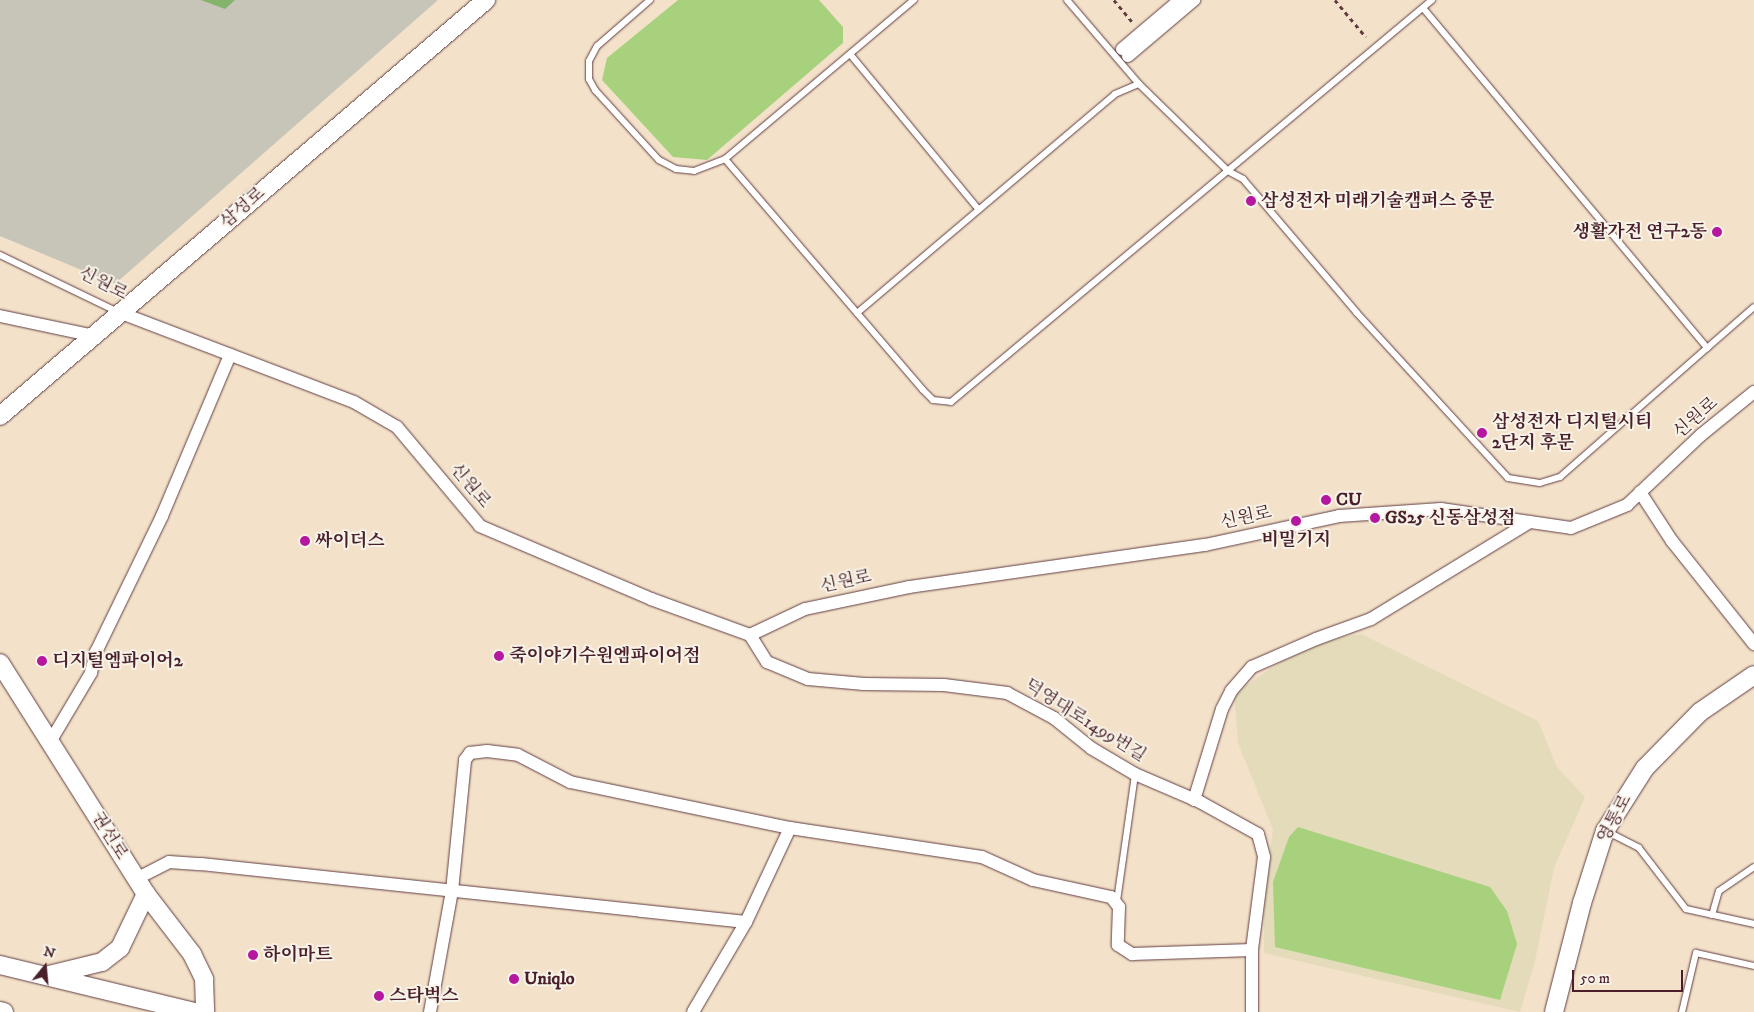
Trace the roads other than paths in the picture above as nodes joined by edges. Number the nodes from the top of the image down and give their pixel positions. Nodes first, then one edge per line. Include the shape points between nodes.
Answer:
1 (486, 0) edge
2 (650, 0) edge
3 (914, 0) edge
4 (1068, 0) edge
5 (1180, 0) edge
6 (1194, 0) edge
7 (1432, 0) edge
8 (1423, 8) junction
9 (850, 54) junction
10 (1139, 84) junction
11 (725, 159) junction
12 (1228, 171) junction
13 (978, 210) junction
14 (0, 255) edge
15 (1754, 307) edge
16 (121, 313) junction
17 (857, 313) junction
18 (0, 316) edge
19 (94, 336) junction
20 (1707, 348) junction
21 (230, 355) junction
22 (1754, 392) edge
23 (0, 416) edge
24 (1640, 492) junction
25 (1530, 522) junction
26 (750, 635) junction
27 (1754, 644) edge
28 (0, 663) edge
29 (1754, 675) edge
30 (50, 742) junction
31 (1135, 774) junction
32 (1194, 800) junction
33 (790, 828) junction
34 (1605, 831) junction
35 (1754, 867) edge
36 (136, 879) junction
37 (452, 891) junction
38 (146, 894) junction
39 (1118, 901) junction
40 (1712, 915) junction
41 (746, 922) junction
42 (1754, 924) edge
43 (1252, 950) junction
44 (0, 965) edge
45 (1754, 966) edge
46 (45, 976) junction
47 (195, 1012) edge
48 (205, 1012) edge
49 (430, 1012) edge
50 (693, 1012) edge
51 (1252, 1012) edge
52 (1554, 1012) edge
53 (1682, 1012) edge

1 - 16 street, 삼성로
2 - 11 lane via 593,51 588,67 592,84 650,152 667,166 694,172
3 - 9 lane
4 - 10 lane
5 - 6 street via 1125,52
7 - 8 lane
8 - 12 lane
8 - 20 lane
9 - 11 lane
9 - 13 lane
10 - 12 lane
10 - 13 lane via 1116,94
11 - 17 lane
12 - 17 lane via 952,402 939,402 928,395
12 - 20 lane via 1243,179 1440,406 1514,481 1548,482 1560,477
13 - 17 lane
14 - 16 lane, 신원로
15 - 20 lane
16 - 19 street, 삼성로
16 - 21 street, 신원로
18 - 19 street
19 - 23 street, 삼성로
21 - 26 street, 신원로 via 354,402 396,427 480,526 650,599
21 - 30 street via 162,516 96,652 91,674
22 - 24 street, 신원로 via 1701,435
24 - 25 street, 신원로 via 1627,505 1571,528
24 - 27 street via 1672,541
25 - 26 street, 신원로 via 1441,510 1339,516 1205,545 900,589 805,608
25 - 32 street via 1370,619 1252,668 1231,691 1222,709
26 - 31 street, 덕영대로1499번길 via 767,662 808,679 864,684 944,685 1007,693 1054,718 1091,748
28 - 30 street, 권선로
29 - 34 street, 영통로 via 1700,712 1645,768
30 - 36 street, 권선로
31 - 32 street, 덕영대로1499번길
31 - 39 lane
32 - 43 street, 덕영대로1499번길 via 1258,834 1264,857
33 - 37 street via 570,782 518,756 470,753 464,760
33 - 39 street via 982,857 1033,880
33 - 41 street
34 - 40 lane via 1639,848 1686,909
34 - 52 street, 영통로 via 1582,903
35 - 40 lane via 1719,891
36 - 37 street via 169,862
36 - 38 street, 권선로
37 - 41 street
37 - 49 street
38 - 46 street via 120,948 102,962
38 - 48 street, 권선로 via 192,954 204,979
39 - 43 street via 1118,945 1132,954
40 - 42 lane
41 - 50 street
43 - 51 street, 덕영대로1499번길
44 - 46 street
45 - 53 lane via 1696,953
46 - 47 street

